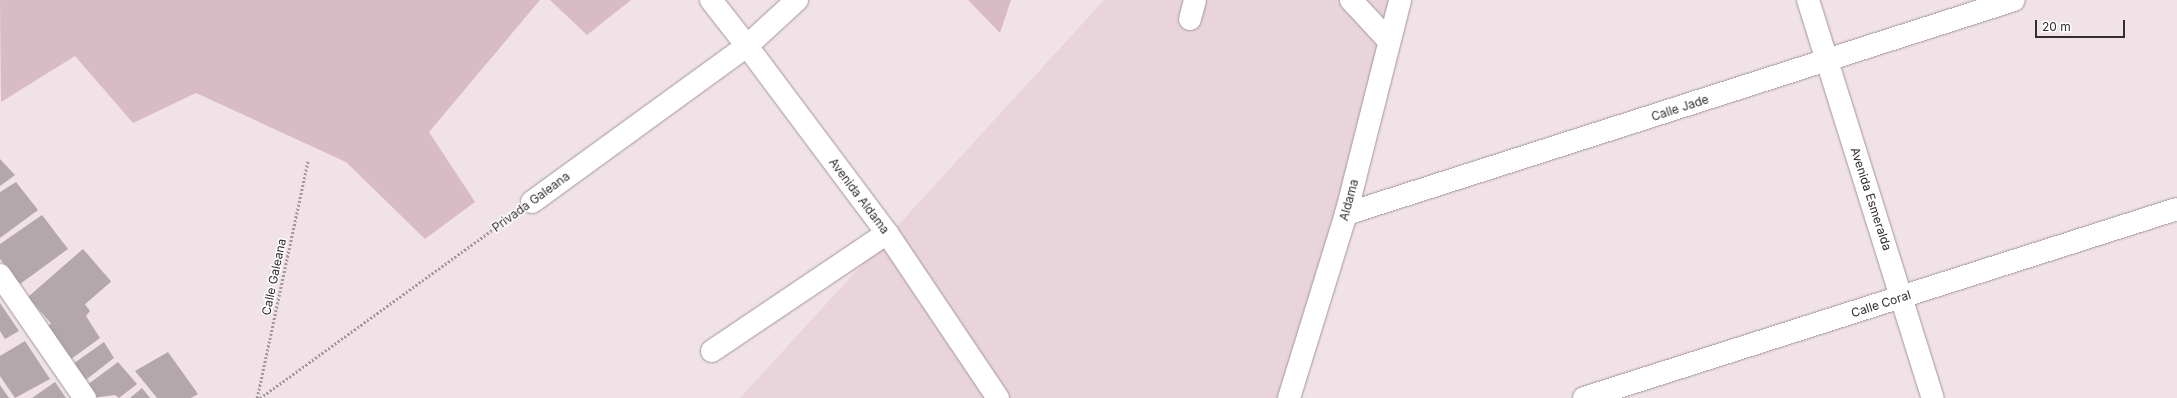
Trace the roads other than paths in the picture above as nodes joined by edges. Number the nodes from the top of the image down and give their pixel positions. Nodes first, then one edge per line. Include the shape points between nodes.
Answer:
1 (711, 0) edge
2 (797, 0) edge
3 (1351, 0) edge
4 (1400, 0) edge
5 (1808, 0) edge
6 (2014, 0) edge
7 (1389, 42) junction
8 (748, 46) junction
9 (1827, 61) junction
10 (532, 202) road end
11 (2177, 209) edge
12 (1346, 214) junction
13 (887, 233) junction
14 (0, 275) edge
15 (1902, 297) junction
16 (712, 352) dead end
17 (85, 398) edge
18 (998, 398) edge
19 (1289, 398) edge
20 (1584, 398) edge
21 (1934, 398) edge

1 - 8 street, Avenida Aldama
2 - 8 street, Privada Galeana
3 - 7 street
4 - 7 street, Aldama
5 - 9 street, Avenida Esmeralda
6 - 9 street, Calle Jade
7 - 12 street, Aldama
8 - 10 street, Privada Galeana
8 - 13 street, Avenida Aldama
9 - 12 street, Calle Jade
9 - 15 street, Avenida Esmeralda
11 - 15 street, Calle Coral
12 - 19 street, Aldama
13 - 16 street
13 - 18 street, Avenida Aldama
14 - 17 street
15 - 20 street, Calle Coral
15 - 21 street, Avenida Esmeralda

